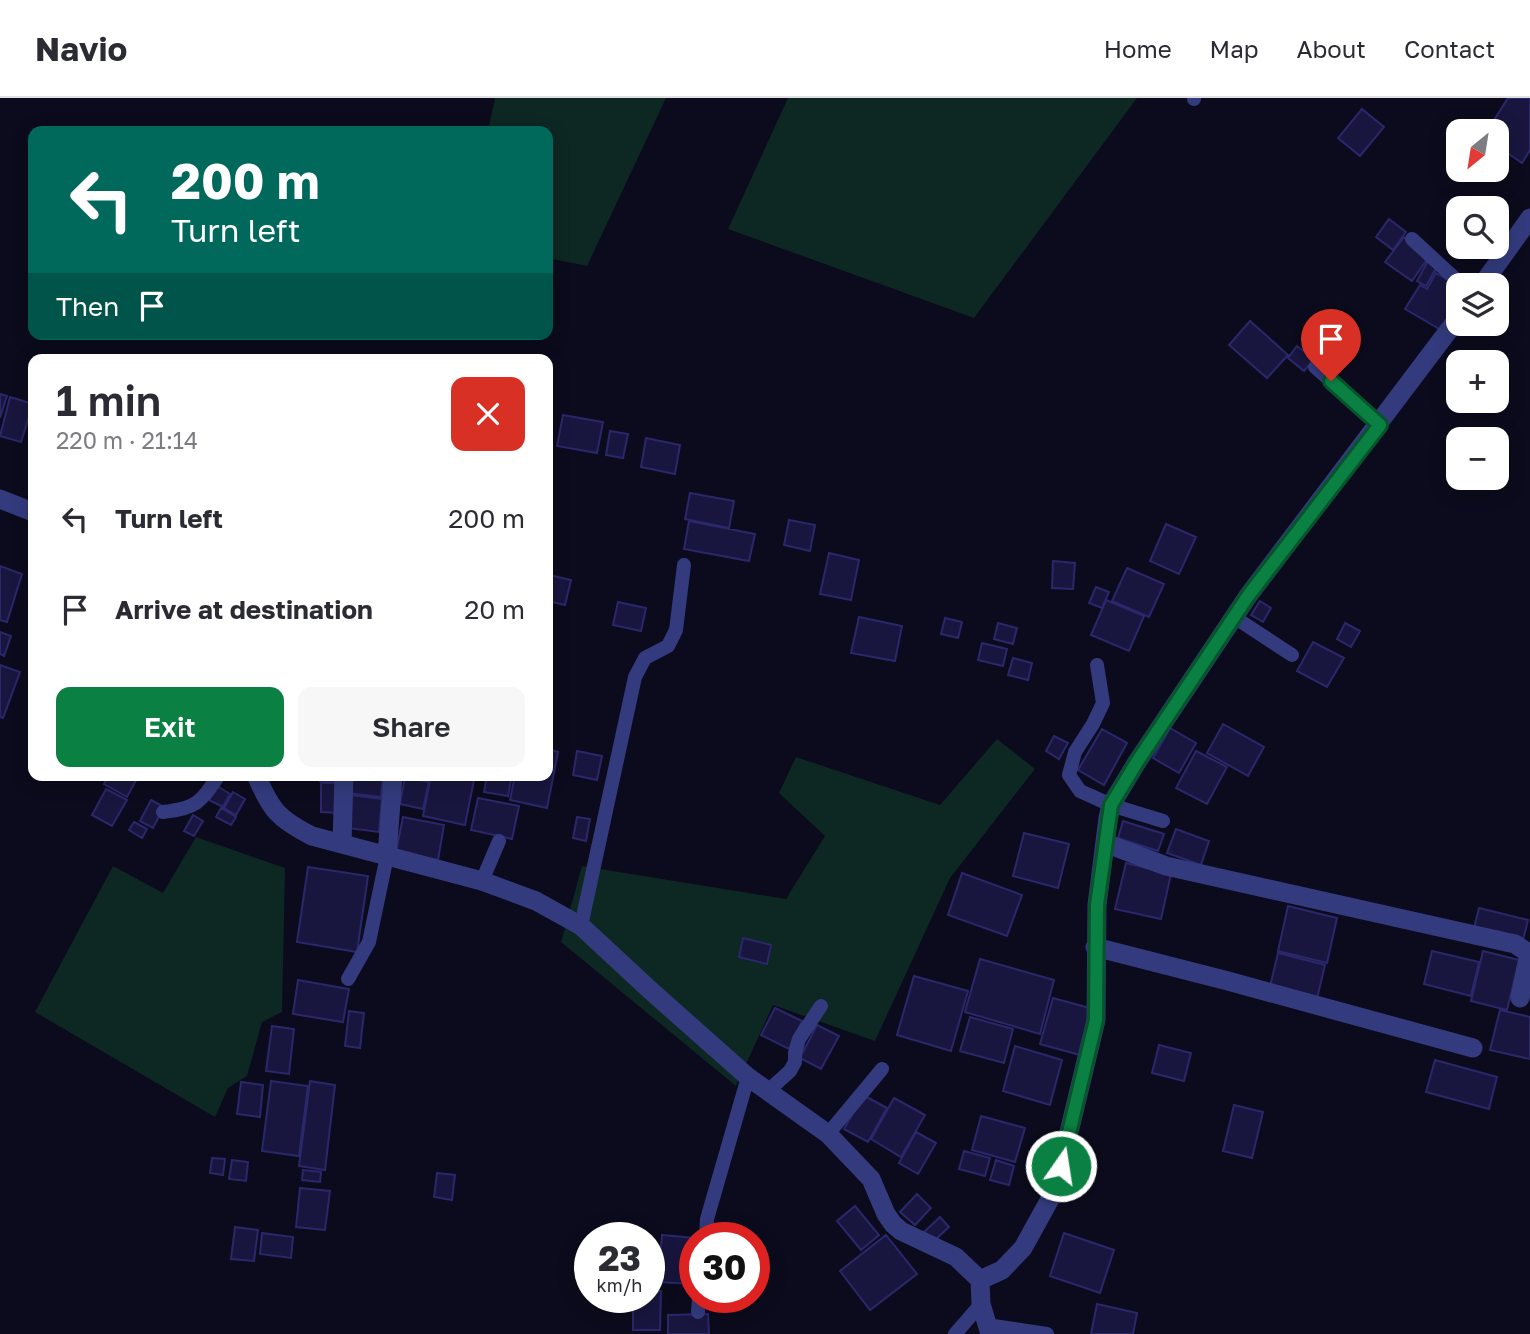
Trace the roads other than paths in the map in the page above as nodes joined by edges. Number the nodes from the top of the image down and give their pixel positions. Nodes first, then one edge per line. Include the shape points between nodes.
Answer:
1 (1530, 219) edge
2 (1412, 239) dead end
3 (1449, 273) edge
4 (1491, 273) edge
5 (1446, 334) edge
6 (1315, 367) dead end
7 (1380, 425) junction
8 (0, 499) edge
9 (28, 510) edge
10 (684, 565) dead end
11 (1234, 617) junction
12 (1292, 655) dead end
13 (1097, 665) dead end
14 (215, 781) edge
15 (259, 781) edge
16 (344, 781) edge
17 (393, 781) edge
18 (1111, 805) junction
19 (163, 812) dead end
20 (1163, 821) dead end
21 (499, 841) dead end
22 (1105, 843) junction
23 (342, 844) junction
24 (387, 856) junction
25 (482, 881) junction
26 (581, 926) junction
27 (1095, 947) junction
28 (348, 979) dead end
29 (1520, 998) dead end
30 (821, 1006) dead end
31 (1473, 1048) dead end
32 (882, 1069) dead end
33 (748, 1077) junction
34 (768, 1091) junction
35 (828, 1134) junction
36 (707, 1222) edge
37 (980, 1280) junction
38 (981, 1304) junction
39 (988, 1329) edge
40 (955, 1334) edge
41 (1047, 1334) edge

1 - 4 street
2 - 3 lane
5 - 7 street
6 - 7 lane
7 - 11 street
8 - 9 street
10 - 26 lane via 676,629 668,646 645,658 635,677
11 - 12 lane
11 - 18 street
13 - 18 lane via 1103,703 1075,752 1069,775 1080,791
14 - 19 lane via 190,809
15 - 23 street via 269,804 288,824
16 - 23 street
17 - 24 street
18 - 20 lane
18 - 22 street
21 - 25 lane
22 - 27 street
22 - 29 street via 1166,866 1515,944 1527,952 1528,959
23 - 24 street
24 - 25 street
24 - 28 lane via 369,942
25 - 26 street via 536,901
26 - 33 street
27 - 31 street
27 - 37 street via 1096,1020 1055,1190 1023,1248 1002,1270
30 - 34 lane via 799,1039 790,1071
32 - 35 lane
33 - 34 street
33 - 36 lane
34 - 35 street
35 - 37 street via 871,1179 892,1224 956,1257
37 - 38 street
38 - 39 street
38 - 40 lane
39 - 41 lane

